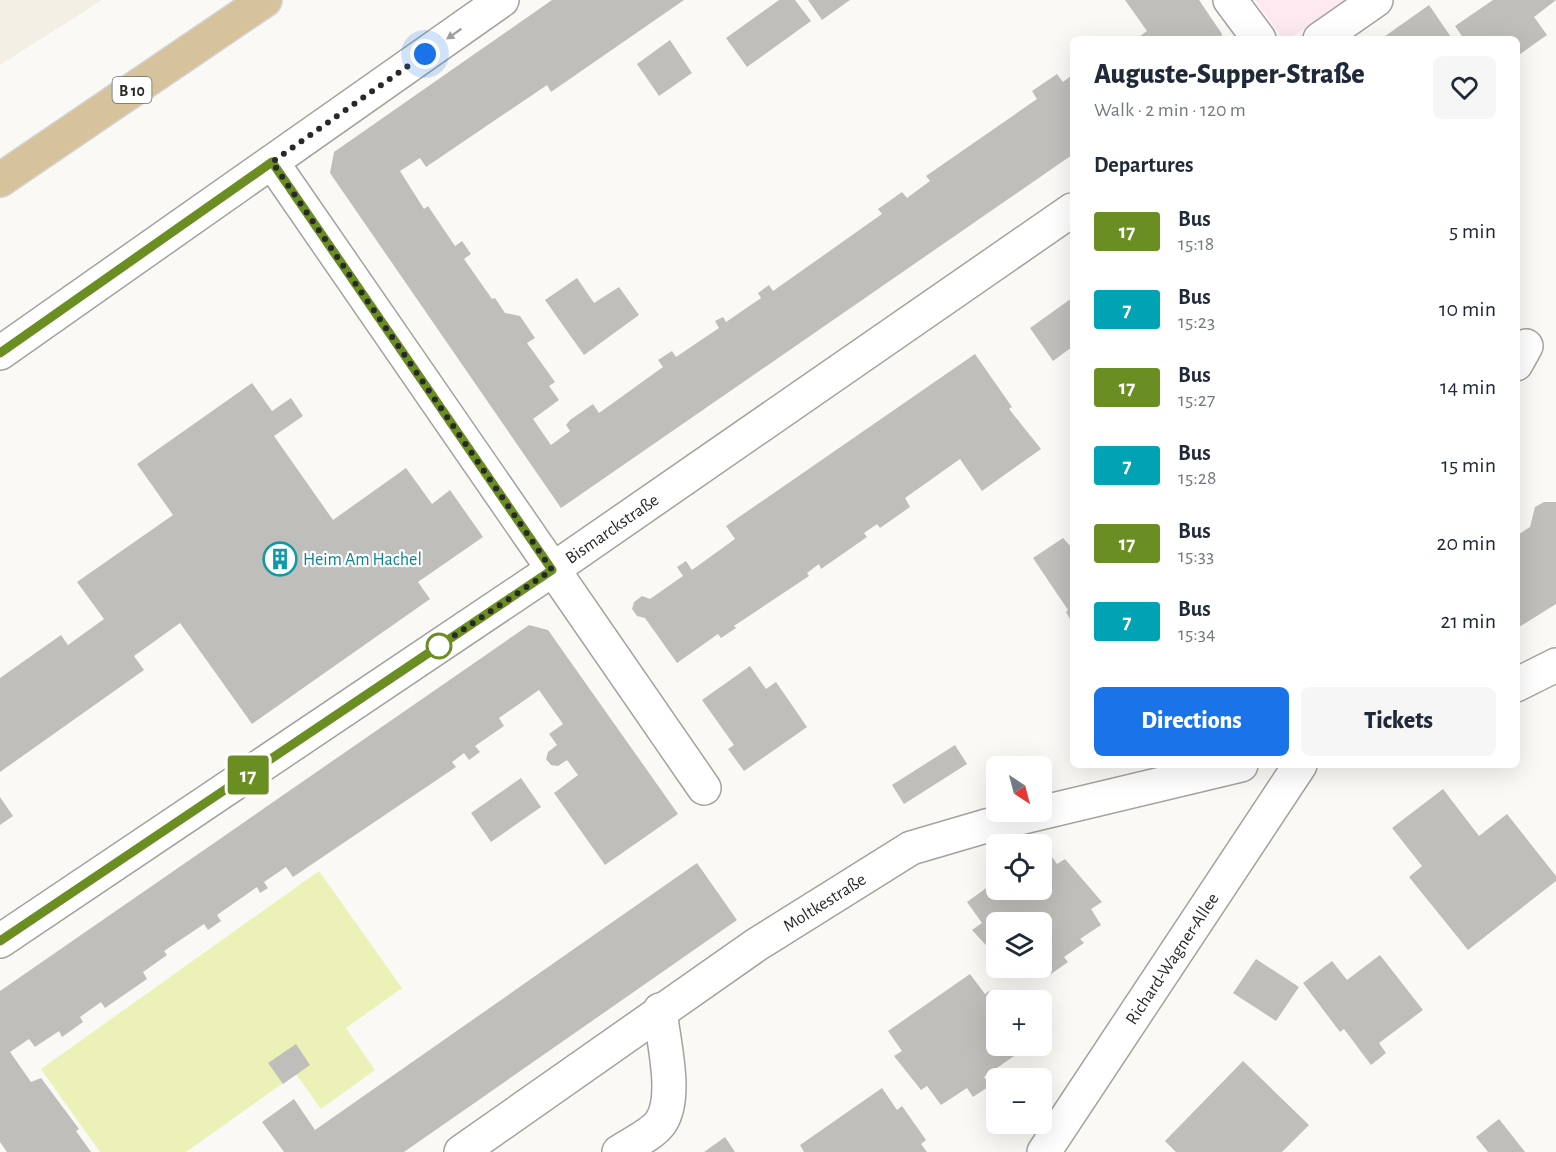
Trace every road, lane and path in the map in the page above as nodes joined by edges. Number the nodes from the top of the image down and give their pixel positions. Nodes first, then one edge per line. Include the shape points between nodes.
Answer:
1 (265, 0) edge
2 (502, 0) edge
3 (1230, 0) edge
4 (1376, 0) edge
5 (1256, 36) edge
6 (1324, 36) edge
7 (272, 162) junction
8 (0, 180) edge
9 (1070, 211) edge
10 (0, 353) edge
11 (552, 570) junction
12 (1556, 666) edge
13 (1520, 683) edge
14 (1228, 768) edge
15 (1298, 768) edge
16 (704, 788) dead end
17 (0, 941) edge
18 (660, 1010) junction
19 (461, 1152) edge
20 (619, 1152) edge
21 (1044, 1152) edge

1 - 8 main road, B 10
2 -> 7 street
3 - 5 street
4 - 6 street
7 - 10 street
7 - 11 street
9 - 11 street, Bismarckstraße
11 - 16 street
11 - 17 street, Bismarckstraße
12 - 13 street
14 - 18 street, Moltkestraße via 986,826 911,848
15 - 21 street, Richard-Wagner-Allee
18 - 19 street, Moltkestraße via 509,1131
18 - 20 street via 670,1082 669,1103 660,1124

